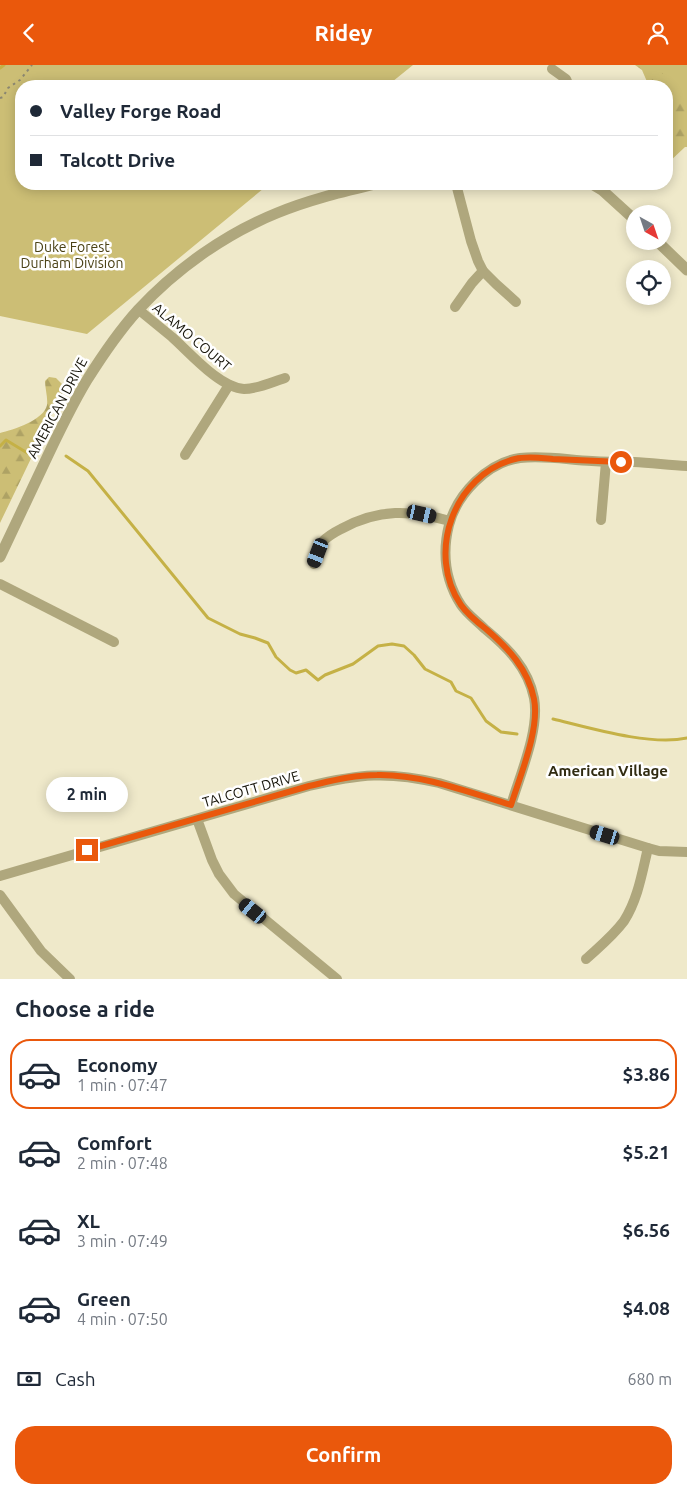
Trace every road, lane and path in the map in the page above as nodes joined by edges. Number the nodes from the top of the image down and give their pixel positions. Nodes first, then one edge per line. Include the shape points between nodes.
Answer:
1 (32, 65) edge
2 (552, 69) dead end
3 (20, 80) edge
4 (566, 80) edge
5 (15, 84) edge
6 (2, 98) edge
7 (351, 190) edge
8 (458, 190) edge
9 (602, 190) edge
10 (626, 212) edge
11 (666, 250) edge
12 (687, 270) edge
13 (483, 271) junction
14 (516, 302) dead end
15 (454, 307) dead end
16 (139, 310) junction
17 (285, 378) dead end
18 (229, 385) junction
19 (185, 455) dead end
20 (606, 462) junction
21 (687, 467) edge
22 (601, 520) dead end
23 (450, 521) junction
24 (0, 557) edge
25 (314, 564) dead end
26 (0, 584) edge
27 (114, 642) dead end
28 (511, 805) junction
29 (197, 819) junction
30 (648, 848) junction
31 (687, 851) edge
32 (0, 877) edge
33 (0, 895) edge
34 (586, 959) dead end
35 (70, 979) edge
36 (337, 979) edge

1 - 3 path
2 - 4 street
5 - 6 path
7 - 16 street, AMERICAN DRIVE via 288,209 238,232 186,267
8 - 13 street
9 - 10 street
11 - 12 street
13 - 14 street
13 - 15 street
16 - 18 street, ALAMO COURT
16 - 24 street, AMERICAN DRIVE via 98,363 77,398
17 - 18 street, ALAMO COURT via 243,389
18 - 19 street
20 - 21 street
20 - 22 street
20 - 23 street via 532,457 499,465 474,482
23 - 25 street via 410,512 364,519 346,526 322,543
23 - 28 street via 445,557 449,580 457,598 522,666 534,698 534,729
26 - 27 street
28 - 29 street, TALCOTT DRIVE via 424,780 378,775 336,779
28 - 30 street, TALCOTT DRIVE
29 - 32 street, TALCOTT DRIVE
29 - 36 street via 219,875 234,894
30 - 31 street, TALCOTT DRIVE
30 - 34 street via 639,888 627,914 615,932
33 - 35 street via 41,951

